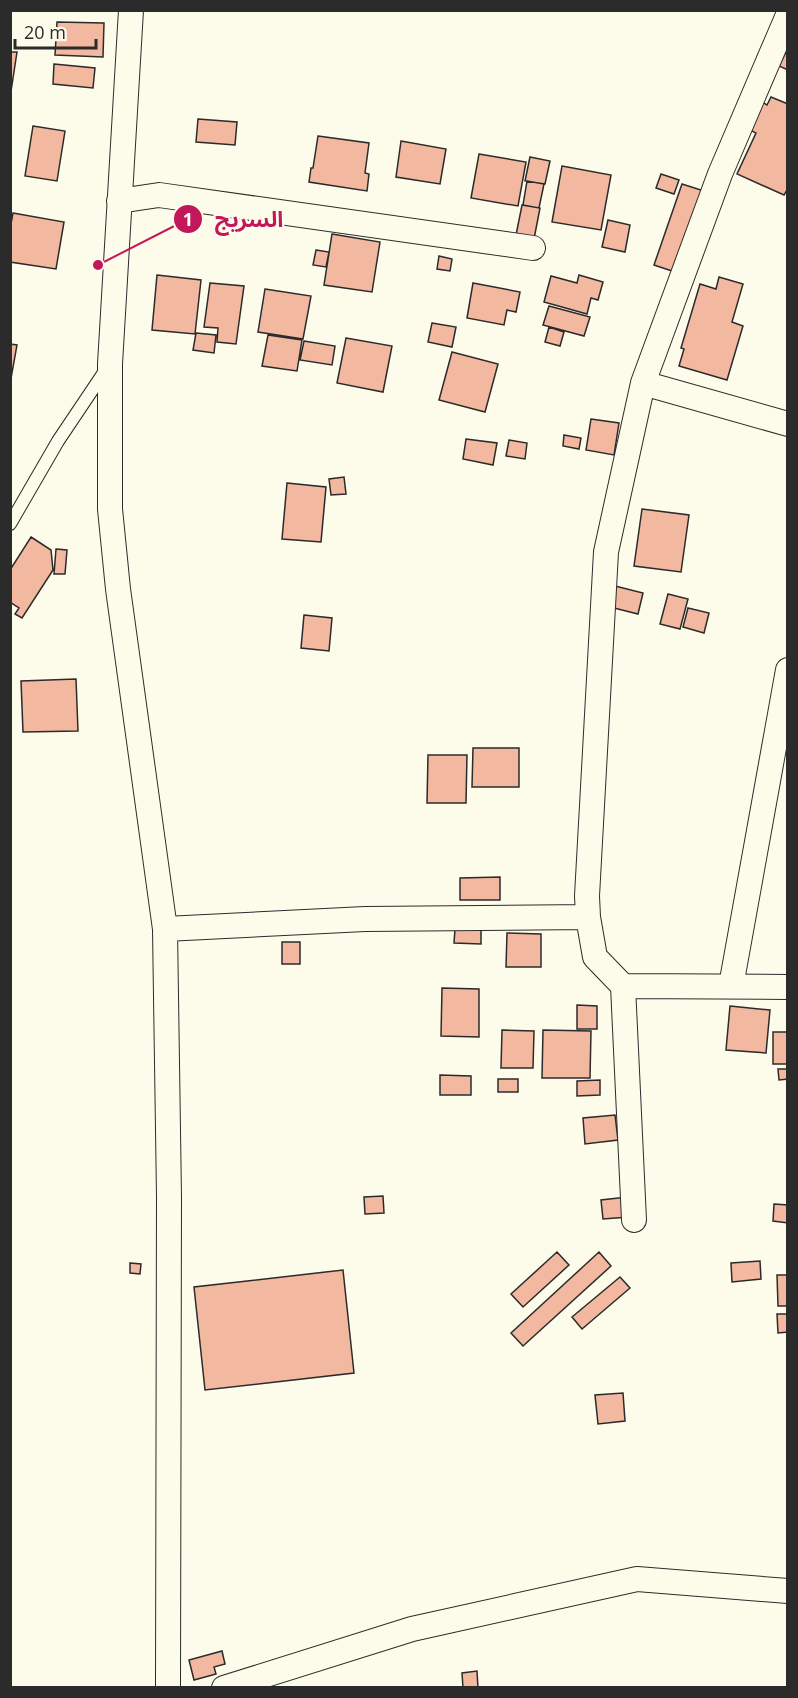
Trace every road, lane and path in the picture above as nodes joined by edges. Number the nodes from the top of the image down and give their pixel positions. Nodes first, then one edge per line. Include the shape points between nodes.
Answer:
1 (131, 10) edge
2 (788, 15) edge
3 (119, 201) junction
4 (533, 249) dead end
5 (110, 364) junction
6 (643, 383) junction
7 (788, 424) edge
8 (10, 524) edge
9 (788, 670) edge
10 (588, 917) junction
11 (165, 928) junction
12 (624, 986) junction
13 (731, 986) junction
14 (788, 987) edge
15 (634, 1220) dead end
16 (788, 1591) edge
17 (168, 1688) edge
18 (225, 1688) edge

1 - 3 street
2 - 6 street via 720,174
3 - 4 street via 159,195
3 - 5 street
5 - 8 lane via 58,441
5 - 11 street via 110,509
6 - 7 street
6 - 10 street via 606,552
9 - 13 street
10 - 11 street via 365,919
10 - 12 street via 596,957
11 - 17 street
12 - 13 street
12 - 15 street
13 - 14 street
16 - 18 street via 637,1579 412,1629

